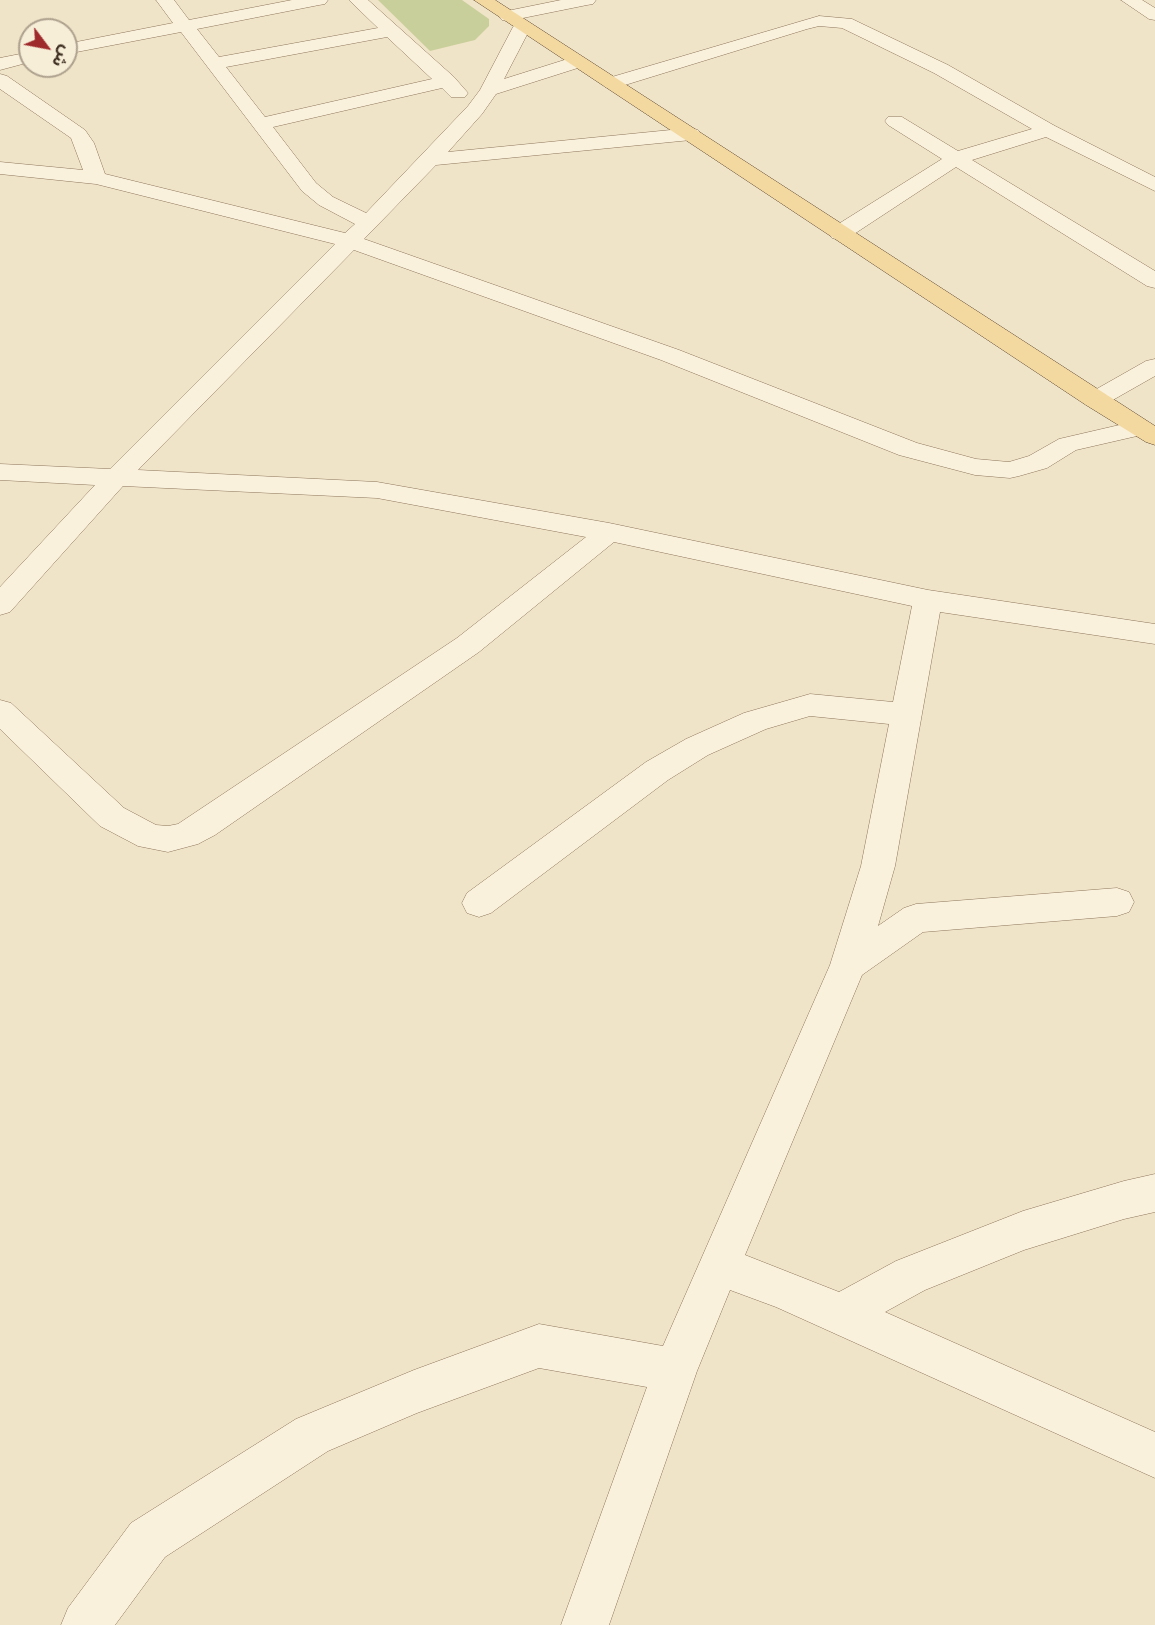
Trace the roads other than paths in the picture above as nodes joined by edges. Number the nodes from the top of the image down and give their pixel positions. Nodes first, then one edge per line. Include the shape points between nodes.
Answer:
1 (165, 0) edge
2 (319, 0) edge
3 (358, 0) edge
4 (483, 0) edge
5 (587, 0) edge
6 (1130, 0) edge
7 (1155, 15) edge
8 (515, 22) junction
9 (185, 27) junction
10 (391, 31) junction
11 (78, 48) edge
12 (18, 59) edge
13 (577, 62) junction
14 (0, 63) edge
15 (213, 63) junction
16 (0, 80) edge
17 (447, 81) junction
18 (612, 83) junction
19 (489, 90) junction
20 (475, 110) junction
21 (895, 121) dead end
22 (261, 124) junction
23 (1048, 130) junction
24 (691, 134) junction
25 (957, 158) junction
26 (430, 160) junction
27 (0, 168) edge
28 (96, 178) junction
29 (1155, 185) edge
30 (368, 222) junction
31 (840, 233) junction
32 (349, 241) junction
33 (1155, 281) edge
34 (1155, 366) edge
35 (1095, 400) junction
36 (1148, 432) edge
37 (0, 472) edge
38 (118, 476) junction
39 (609, 531) junction
40 (928, 600) junction
41 (0, 605) edge
42 (1155, 634) edge
43 (0, 711) edge
44 (907, 714) junction
45 (1117, 902) dead end
46 (479, 903) dead end
47 (848, 965) junction
48 (1155, 1193) edge
49 (720, 1266) junction
50 (841, 1314) junction
51 (675, 1370) junction
52 (1155, 1455) edge
53 (85, 1625) edge
54 (585, 1625) edge

1 - 9 street
2 - 9 street
3 - 10 street
4 - 8 main road
5 - 8 street
6 - 7 street
8 - 13 main road
8 - 19 street
9 - 11 street
9 - 15 street
10 - 15 street
10 - 17 street
12 - 14 street
13 - 18 main road
13 - 19 street
15 - 22 street
16 - 28 street via 78,134
17 - 20 street
17 - 22 street
18 - 23 street via 802,25 833,21 859,28 941,69
18 - 24 main road
19 - 20 street
20 - 26 street
21 - 25 street
22 - 30 street via 309,187 326,201
23 - 25 street
23 - 29 street
24 - 26 street
24 - 31 main road
25 - 31 street
25 - 33 street
26 - 30 street
27 - 28 street
28 - 32 street
30 - 32 street
31 - 35 main road
32 - 36 street via 670,355 908,449 975,467 1010,470 1038,462 1068,444
32 - 38 street
34 - 35 street
35 - 36 main road
37 - 38 street
38 - 39 street via 377,490
38 - 41 street
39 - 40 street
39 - 43 street via 468,645 186,835 150,837 112,817
40 - 42 street
40 - 44 street
44 - 46 street via 810,705 755,722 697,747 657,771
44 - 47 street via 878,866
45 - 47 street via 916,918
47 - 49 street
48 - 50 street via 992,1243 911,1275
49 - 50 street
49 - 51 street
50 - 52 street
51 - 53 street via 539,1346 312,1435 148,1540
51 - 54 street

